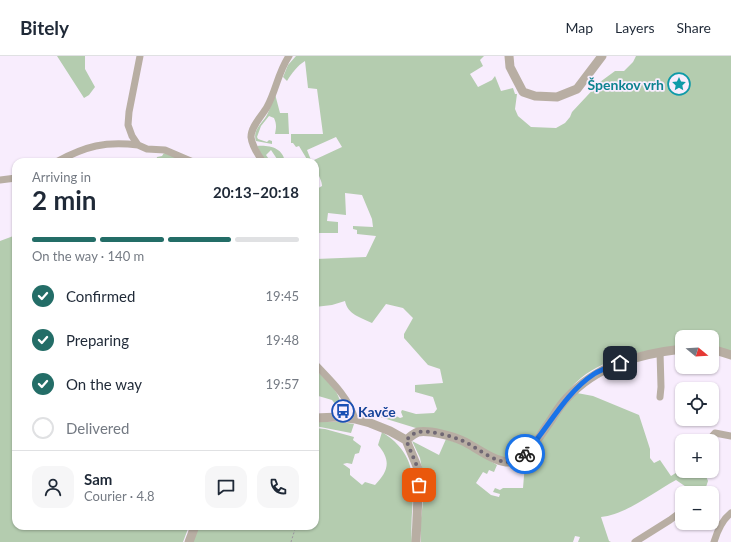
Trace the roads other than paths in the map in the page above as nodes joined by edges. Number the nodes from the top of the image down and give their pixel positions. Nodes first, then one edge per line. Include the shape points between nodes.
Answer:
1 (140, 56) edge
2 (289, 56) edge
3 (509, 56) edge
4 (602, 56) edge
5 (138, 145) junction
6 (65, 158) edge
7 (184, 158) edge
8 (261, 158) edge
9 (12, 178) edge
10 (0, 180) edge
11 (675, 350) edge
12 (719, 351) edge
13 (660, 352) junction
14 (731, 355) edge
15 (319, 368) edge
16 (660, 397) dead end
17 (319, 418) edge
18 (354, 419) junction
19 (714, 434) edge
20 (731, 436) edge
21 (406, 440) junction
22 (731, 513) edge
23 (675, 516) edge
24 (194, 530) edge
25 (189, 542) edge
26 (416, 542) edge
27 (635, 542) edge
28 (714, 542) edge

1 - 5 street via 128,125
2 - 8 street via 280,71 267,106 253,129 251,138
3 - 4 street via 510,67 523,92 535,96 557,97 576,89
5 - 6 street via 99,144
5 - 7 street via 147,149 165,150
9 - 10 street
11 - 13 street
12 - 14 street
13 - 16 street
13 - 21 street via 647,354 596,373 566,398 526,454 514,462 488,456 462,440 438,433 420,432
15 - 18 street via 347,400
17 - 18 street
18 - 21 street via 370,422
19 - 20 street
21 - 26 street via 419,471
22 - 28 street via 720,526
23 - 27 street
24 - 25 street

